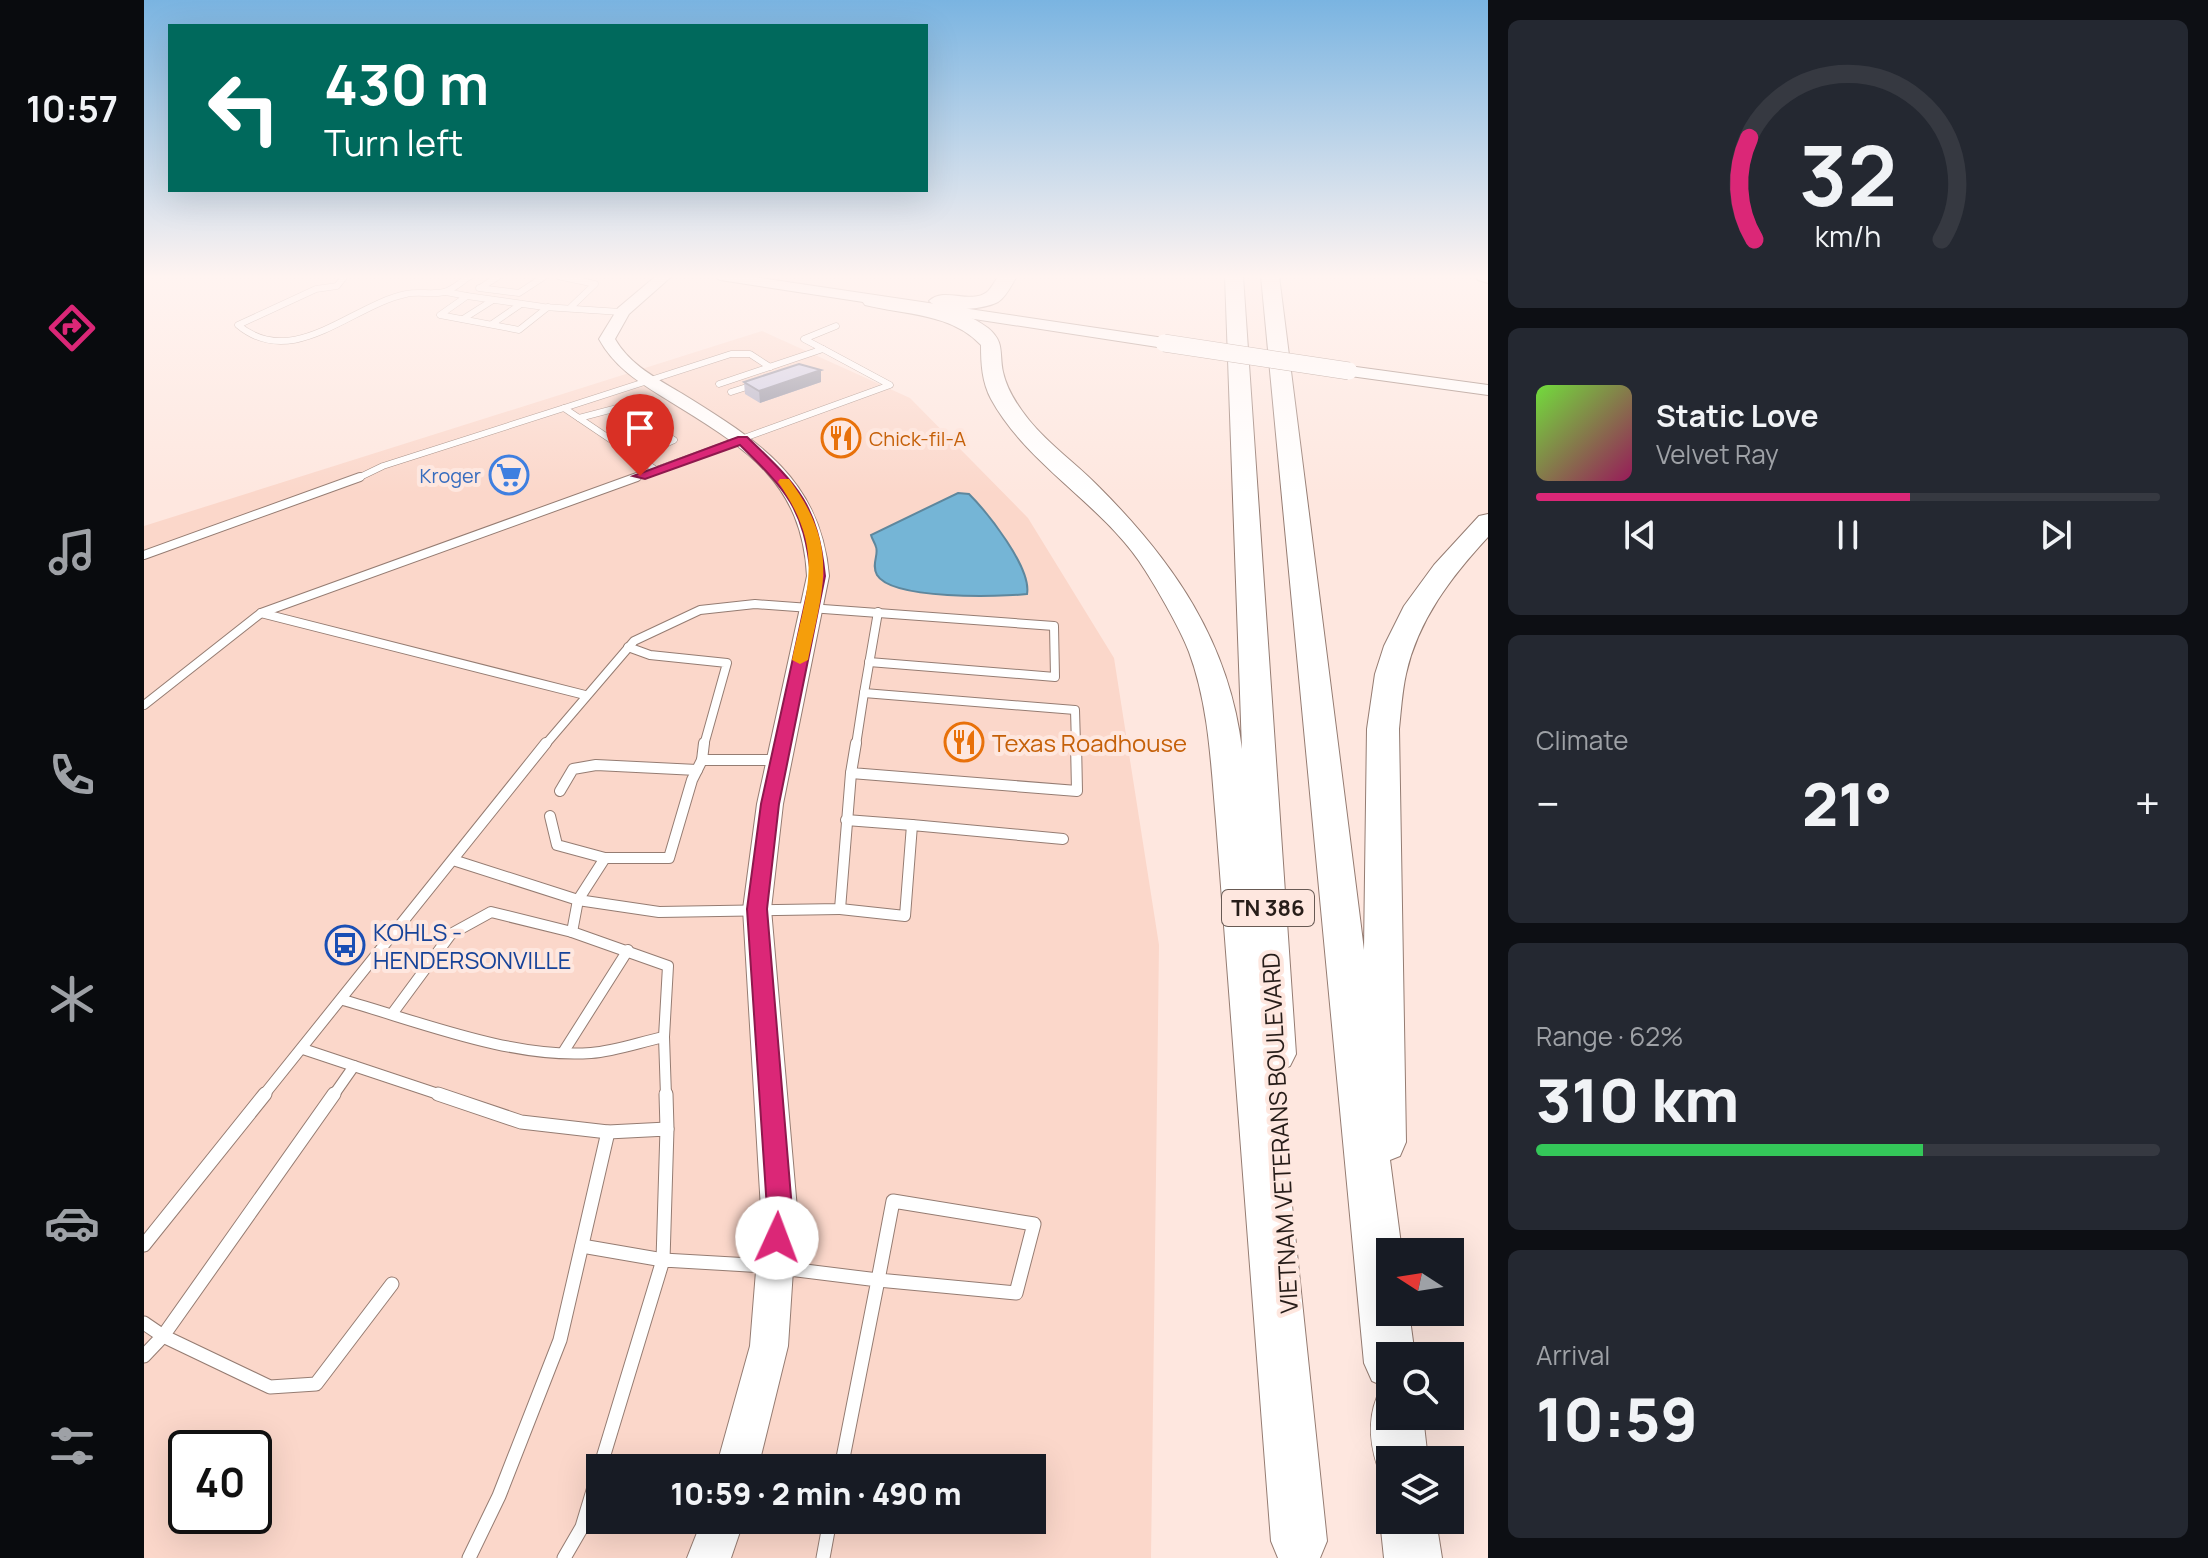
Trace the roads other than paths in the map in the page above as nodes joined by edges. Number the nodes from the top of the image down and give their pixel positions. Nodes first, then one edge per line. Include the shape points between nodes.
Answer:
1 (613, 349) edge
2 (823, 349) joint
3 (996, 349) edge
4 (1234, 349) edge
5 (1238, 349) edge
6 (1278, 349) edge
7 (1352, 366) junction
8 (770, 367) junction
9 (1488, 380) edge
10 (650, 382) junction
11 (758, 383) edge
12 (719, 384) dead end
13 (1488, 390) edge
14 (731, 392) dead end
15 (564, 408) junction
16 (579, 418) junction
17 (742, 440) junction
18 (637, 457) junction
19 (656, 470) junction
20 (1488, 522) edge
21 (144, 555) edge
22 (811, 607) junction
23 (878, 612) junction
24 (261, 613) junction
25 (628, 647) junction
26 (869, 662) junction
27 (864, 693) junction
28 (585, 695) junction
29 (144, 705) edge
30 (779, 760) junction
31 (699, 765) junction
32 (851, 773) junction
33 (560, 791) dead end
34 (550, 816) dead end
35 (846, 820) junction
36 (912, 825) junction
37 (1063, 839) dead end
38 (605, 858) junction
39 (453, 860) junction
40 (578, 900) junction
41 (757, 909) junction
42 (840, 909) junction
43 (572, 932) junction
44 (628, 950) junction
45 (343, 1000) junction
46 (392, 1014) junction
47 (664, 1037) junction
48 (303, 1049) junction
49 (564, 1051) junction
50 (354, 1066) junction
51 (667, 1129) junction
52 (608, 1132) junction
53 (1384, 1238) edge
54 (1376, 1241) edge
55 (144, 1245) edge
56 (582, 1246) junction
57 (663, 1260) junction
58 (775, 1267) junction
59 (878, 1280) junction
60 (392, 1284) dead end
61 (144, 1323) edge
62 (163, 1336) junction
63 (144, 1356) edge
64 (741, 1454) edge
65 (844, 1454) edge
66 (718, 1534) edge
67 (827, 1534) edge
68 (1410, 1534) edge
69 (1300, 1549) edge
70 (469, 1558) edge
71 (564, 1558) edge
72 (709, 1558) edge
73 (823, 1558) edge
74 (1413, 1558) edge

1 - 10 street
2 - 8 lane
2 - 17 lane via 890,385
3 - 69 highway via 992,370 1001,397 1022,427 1150,557 1204,651 1223,724
4 - 7 street, bridge
5 - 69 highway, VIETNAM VETERANS BOULEVARD / TN 386
6 - 54 highway, TN 386
7 - 9 street
7 - 13 street
8 - 10 lane via 738,353
8 - 12 lane
10 - 15 lane
10 - 17 street
11 - 14 lane
15 - 16 lane
15 - 21 lane via 383,466
16 - 18 lane
16 - 18 lane via 621,407 674,440
17 - 19 lane
17 - 22 street via 801,505 814,538 818,576
18 - 19 lane
19 - 24 lane
20 - 53 highway via 1447,565 1411,616 1392,667 1383,729
22 - 23 lane
22 - 25 lane via 755,604 700,610
22 - 30 street
23 - 26 lane
23 - 26 lane via 1054,626 1055,677
24 - 28 lane
24 - 29 lane
25 - 28 lane
25 - 31 lane via 650,655 727,663
26 - 27 lane
27 - 32 lane
27 - 32 lane via 1075,710 1077,791
28 - 39 lane
30 - 31 lane
30 - 41 street
31 - 33 lane via 573,769
31 - 38 lane via 669,858
32 - 35 lane
34 - 38 lane via 557,845
35 - 36 lane
35 - 42 lane
36 - 37 lane
36 - 42 lane via 905,916
38 - 40 lane
39 - 40 lane
39 - 45 lane
40 - 41 lane via 659,912
40 - 43 lane
41 - 42 lane
41 - 58 street via 779,1209
43 - 44 lane
43 - 46 lane via 491,912 451,934
44 - 47 lane via 668,966
44 - 49 lane
45 - 46 lane
45 - 48 lane
46 - 49 lane via 505,1044
47 - 49 lane via 582,1053
47 - 51 lane
48 - 50 lane
48 - 55 lane
50 - 52 lane via 521,1122
50 - 62 lane
51 - 52 lane
51 - 57 lane
52 - 56 lane
56 - 57 lane
56 - 70 lane via 560,1340
57 - 58 lane
57 - 71 lane via 582,1527
58 - 59 lane
58 - 64 street via 769,1346
59 - 59 lane via 893,1201 1034,1224 1016,1293
59 - 65 lane
60 - 62 lane via 316,1384 270,1387
61 - 62 lane
62 - 63 lane
66 - 72 street
67 - 73 lane
68 - 74 highway

